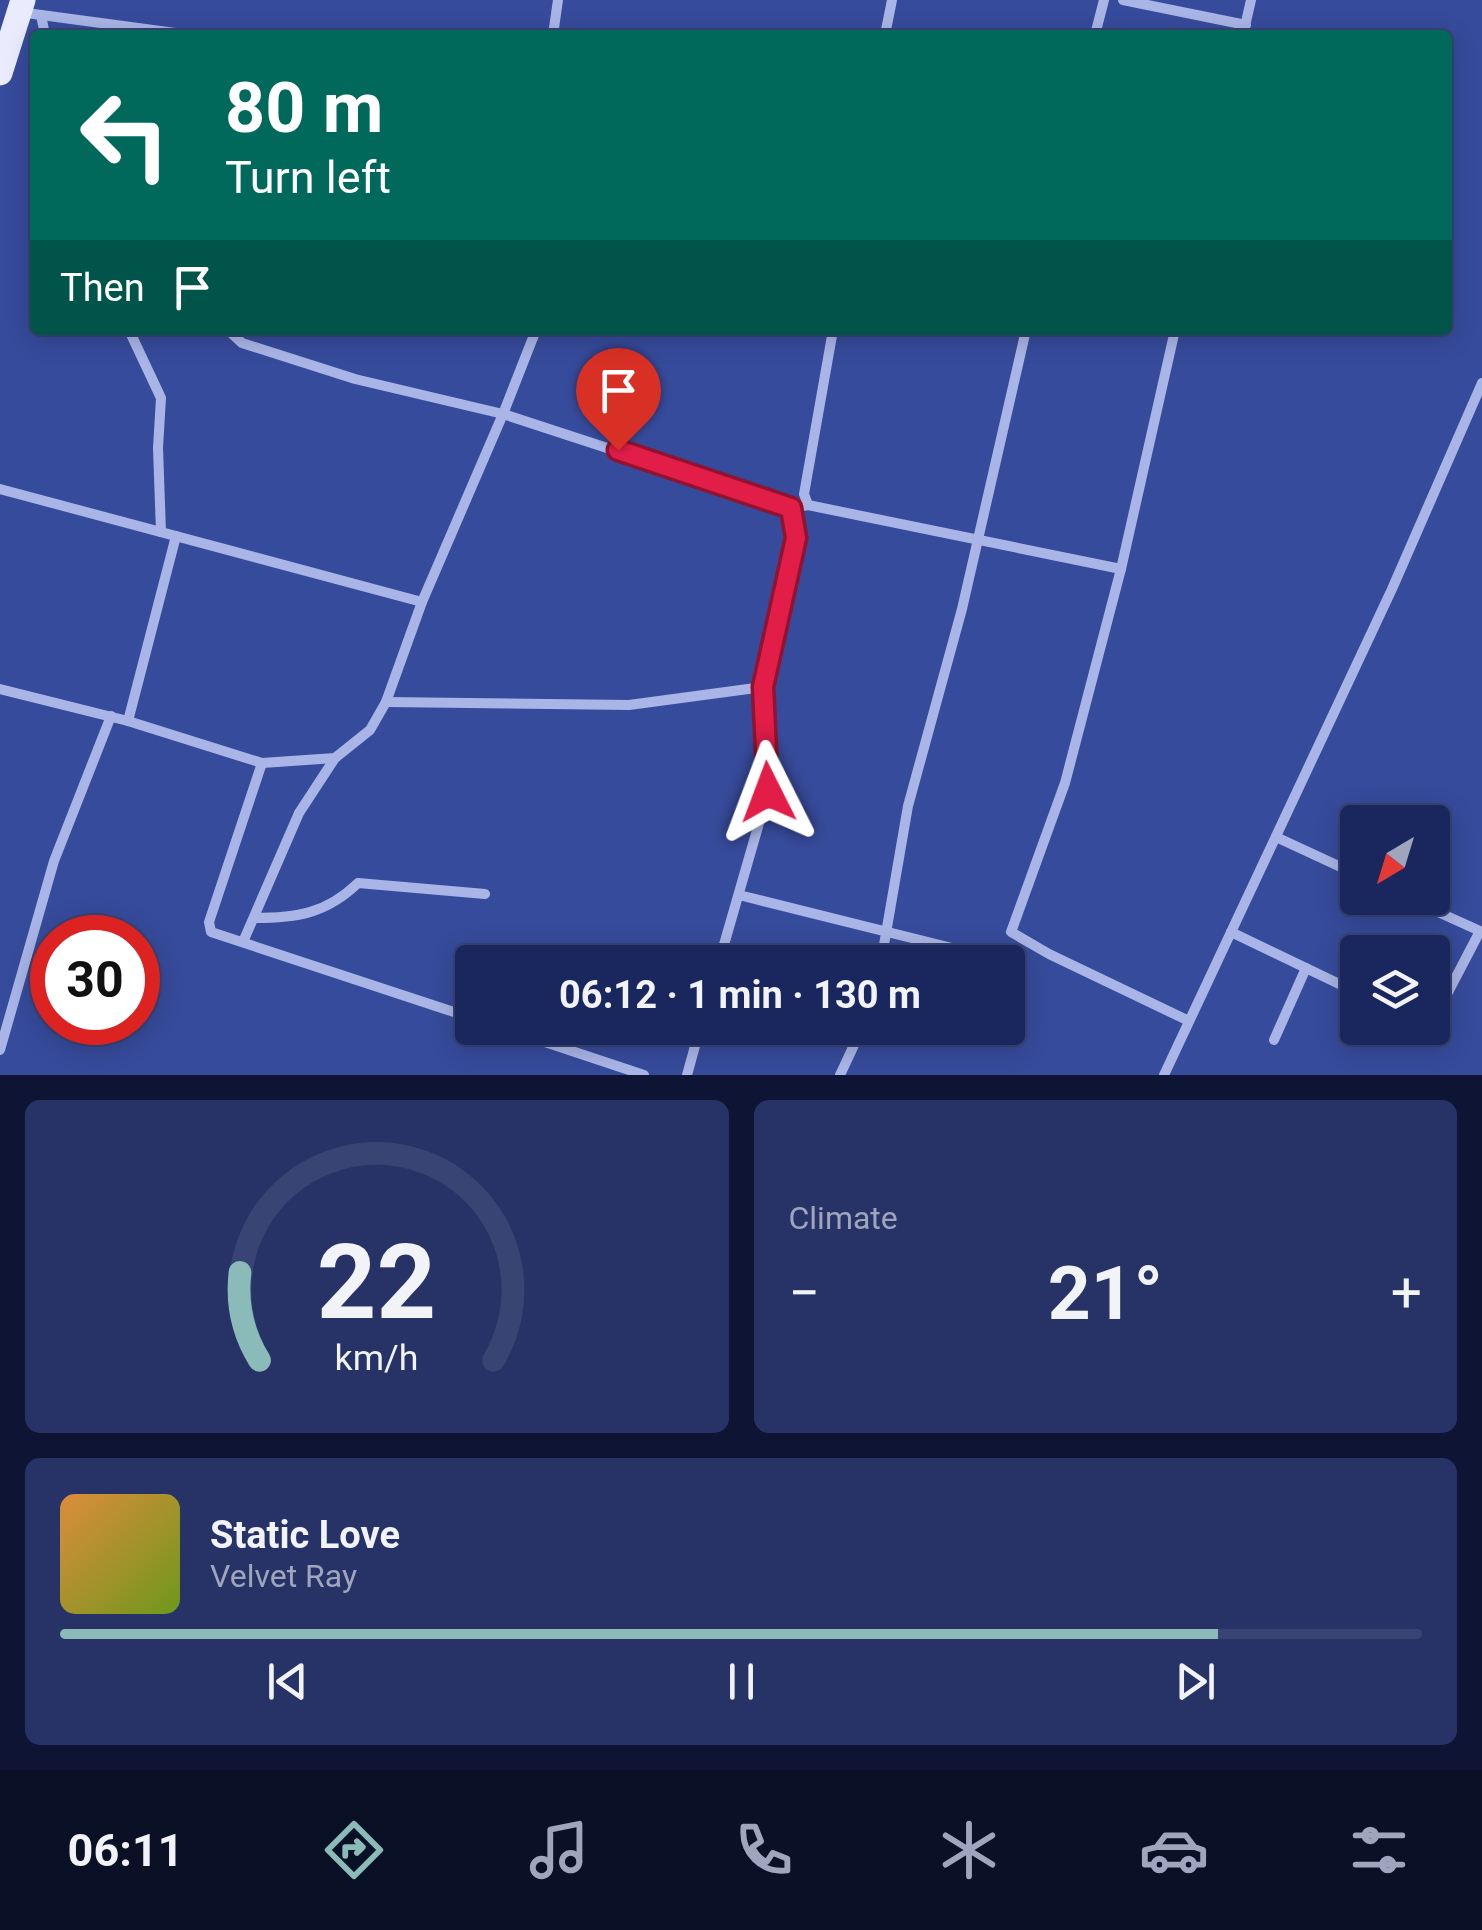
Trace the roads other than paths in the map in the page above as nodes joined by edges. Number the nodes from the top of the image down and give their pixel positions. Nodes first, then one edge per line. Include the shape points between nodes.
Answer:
1 (558, 0) edge
2 (892, 0) edge
3 (1104, 0) edge
4 (1123, 0) edge
5 (1251, 0) edge
6 (28, 9) edge
7 (42, 30) edge
8 (159, 30) edge
9 (555, 30) edge
10 (886, 30) edge
11 (1096, 30) edge
12 (1244, 30) edge
13 (0, 73) edge
14 (131, 335) edge
15 (233, 335) edge
16 (534, 335) edge
17 (832, 335) edge
18 (1025, 335) edge
19 (1175, 335) edge
20 (1482, 383) edge
21 (503, 414) junction
22 (0, 489) edge
23 (808, 506) junction
24 (791, 508) junction
25 (161, 532) junction
26 (176, 536) junction
27 (976, 540) junction
28 (1120, 569) junction
29 (422, 602) junction
30 (763, 687) junction
31 (0, 689) edge
32 (386, 702) junction
33 (111, 716) junction
34 (128, 720) junction
35 (335, 758) junction
36 (262, 763) junction
37 (1276, 837) junction
38 (1340, 866) edge
39 (485, 894) dead end
40 (739, 895) junction
41 (1445, 915) edge
42 (254, 918) junction
43 (1231, 932) junction
44 (886, 933) junction
45 (243, 942) junction
46 (724, 945) edge
47 (884, 945) edge
48 (940, 945) edge
49 (1306, 968) junction
50 (1340, 984) edge
51 (1450, 988) edge
52 (455, 1012) edge
53 (1189, 1021) junction
54 (1274, 1040) dead end
55 (554, 1045) edge
56 (695, 1045) edge
57 (854, 1045) edge
58 (0, 1050) edge
59 (644, 1075) edge
60 (686, 1075) edge
61 (840, 1075) edge
62 (1164, 1075) edge

1 - 9 street
2 - 10 street
3 - 11 street
4 - 12 street
5 - 12 street
6 - 7 street
6 - 8 street
6 - 13 main road
14 - 25 street via 161,398
15 - 21 street via 304,364
16 - 21 street
17 - 23 street via 804,494
18 - 27 street
19 - 28 street
20 - 37 street
21 - 24 street
21 - 29 street
22 - 25 street
23 - 24 street
23 - 27 street
24 - 30 street via 796,538
25 - 26 street
26 - 29 street
26 - 34 street
27 - 28 street
27 - 44 street via 908,806
28 - 53 street via 1065,783 1010,932
29 - 32 street
30 - 32 street via 628,705
30 - 40 street via 768,792
31 - 33 street
32 - 35 street via 370,730
33 - 34 street
33 - 58 street via 54,860
34 - 36 street
35 - 36 street
35 - 42 street via 299,814
36 - 45 street via 209,922 211,932
37 - 38 street
37 - 43 street
39 - 42 street via 358,883 342,898 294,918
40 - 44 street
40 - 46 street
41 - 51 street via 1480,931
42 - 45 street
43 - 49 street
43 - 53 street
44 - 47 street
44 - 48 street
45 - 52 street
49 - 50 street
49 - 54 street
53 - 62 street
55 - 59 street
56 - 60 street
57 - 61 street

